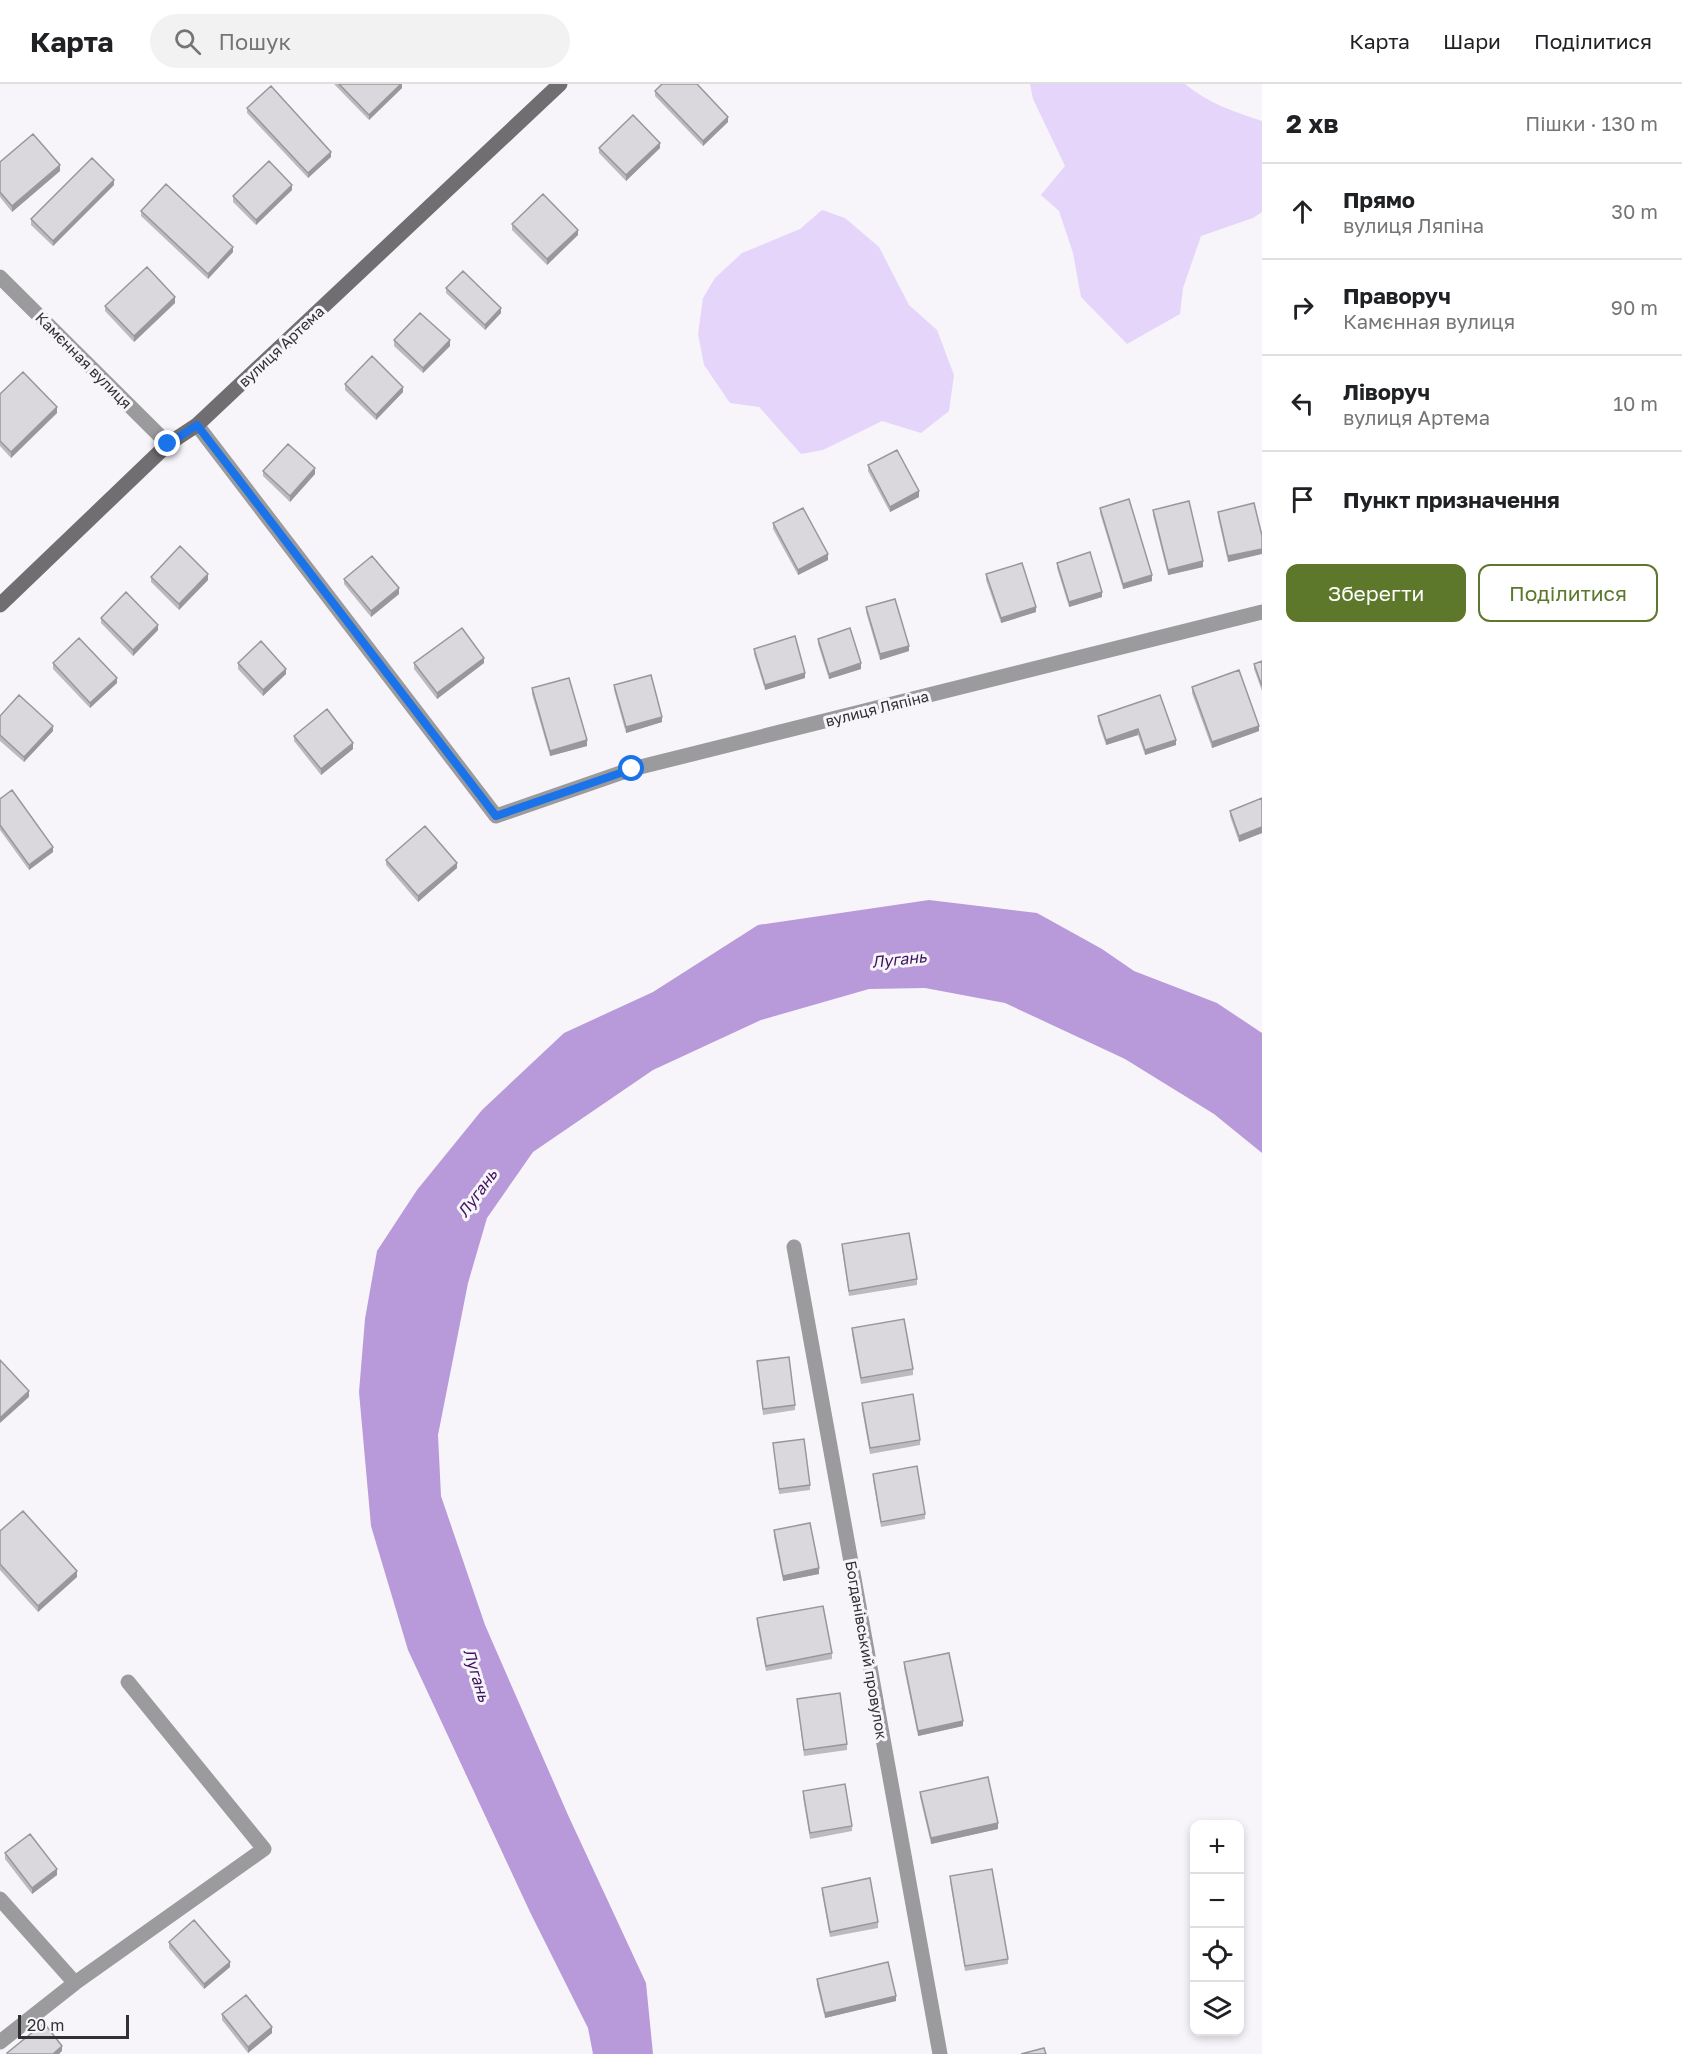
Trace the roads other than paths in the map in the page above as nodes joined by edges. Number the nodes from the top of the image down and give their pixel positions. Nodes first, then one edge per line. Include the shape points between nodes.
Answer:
1 (560, 84) edge
2 (0, 277) edge
3 (197, 425) junction
4 (168, 444) junction
5 (0, 605) edge
6 (1262, 612) edge
7 (794, 1246) dead end
8 (128, 1682) dead end
9 (0, 1899) edge
10 (75, 1983) junction
11 (0, 2042) edge
12 (940, 2054) edge

1 - 3 street, вулиця Артема
2 - 4 street, Камєнная вулиця
3 - 4 street, вулиця Артема
3 - 6 street, вулиця Ляпіна via 496,816 632,769
4 - 5 street, вулиця Артема
7 - 12 street, Богданівський провулок
8 - 10 street via 264,1849
9 - 10 street
10 - 11 street

